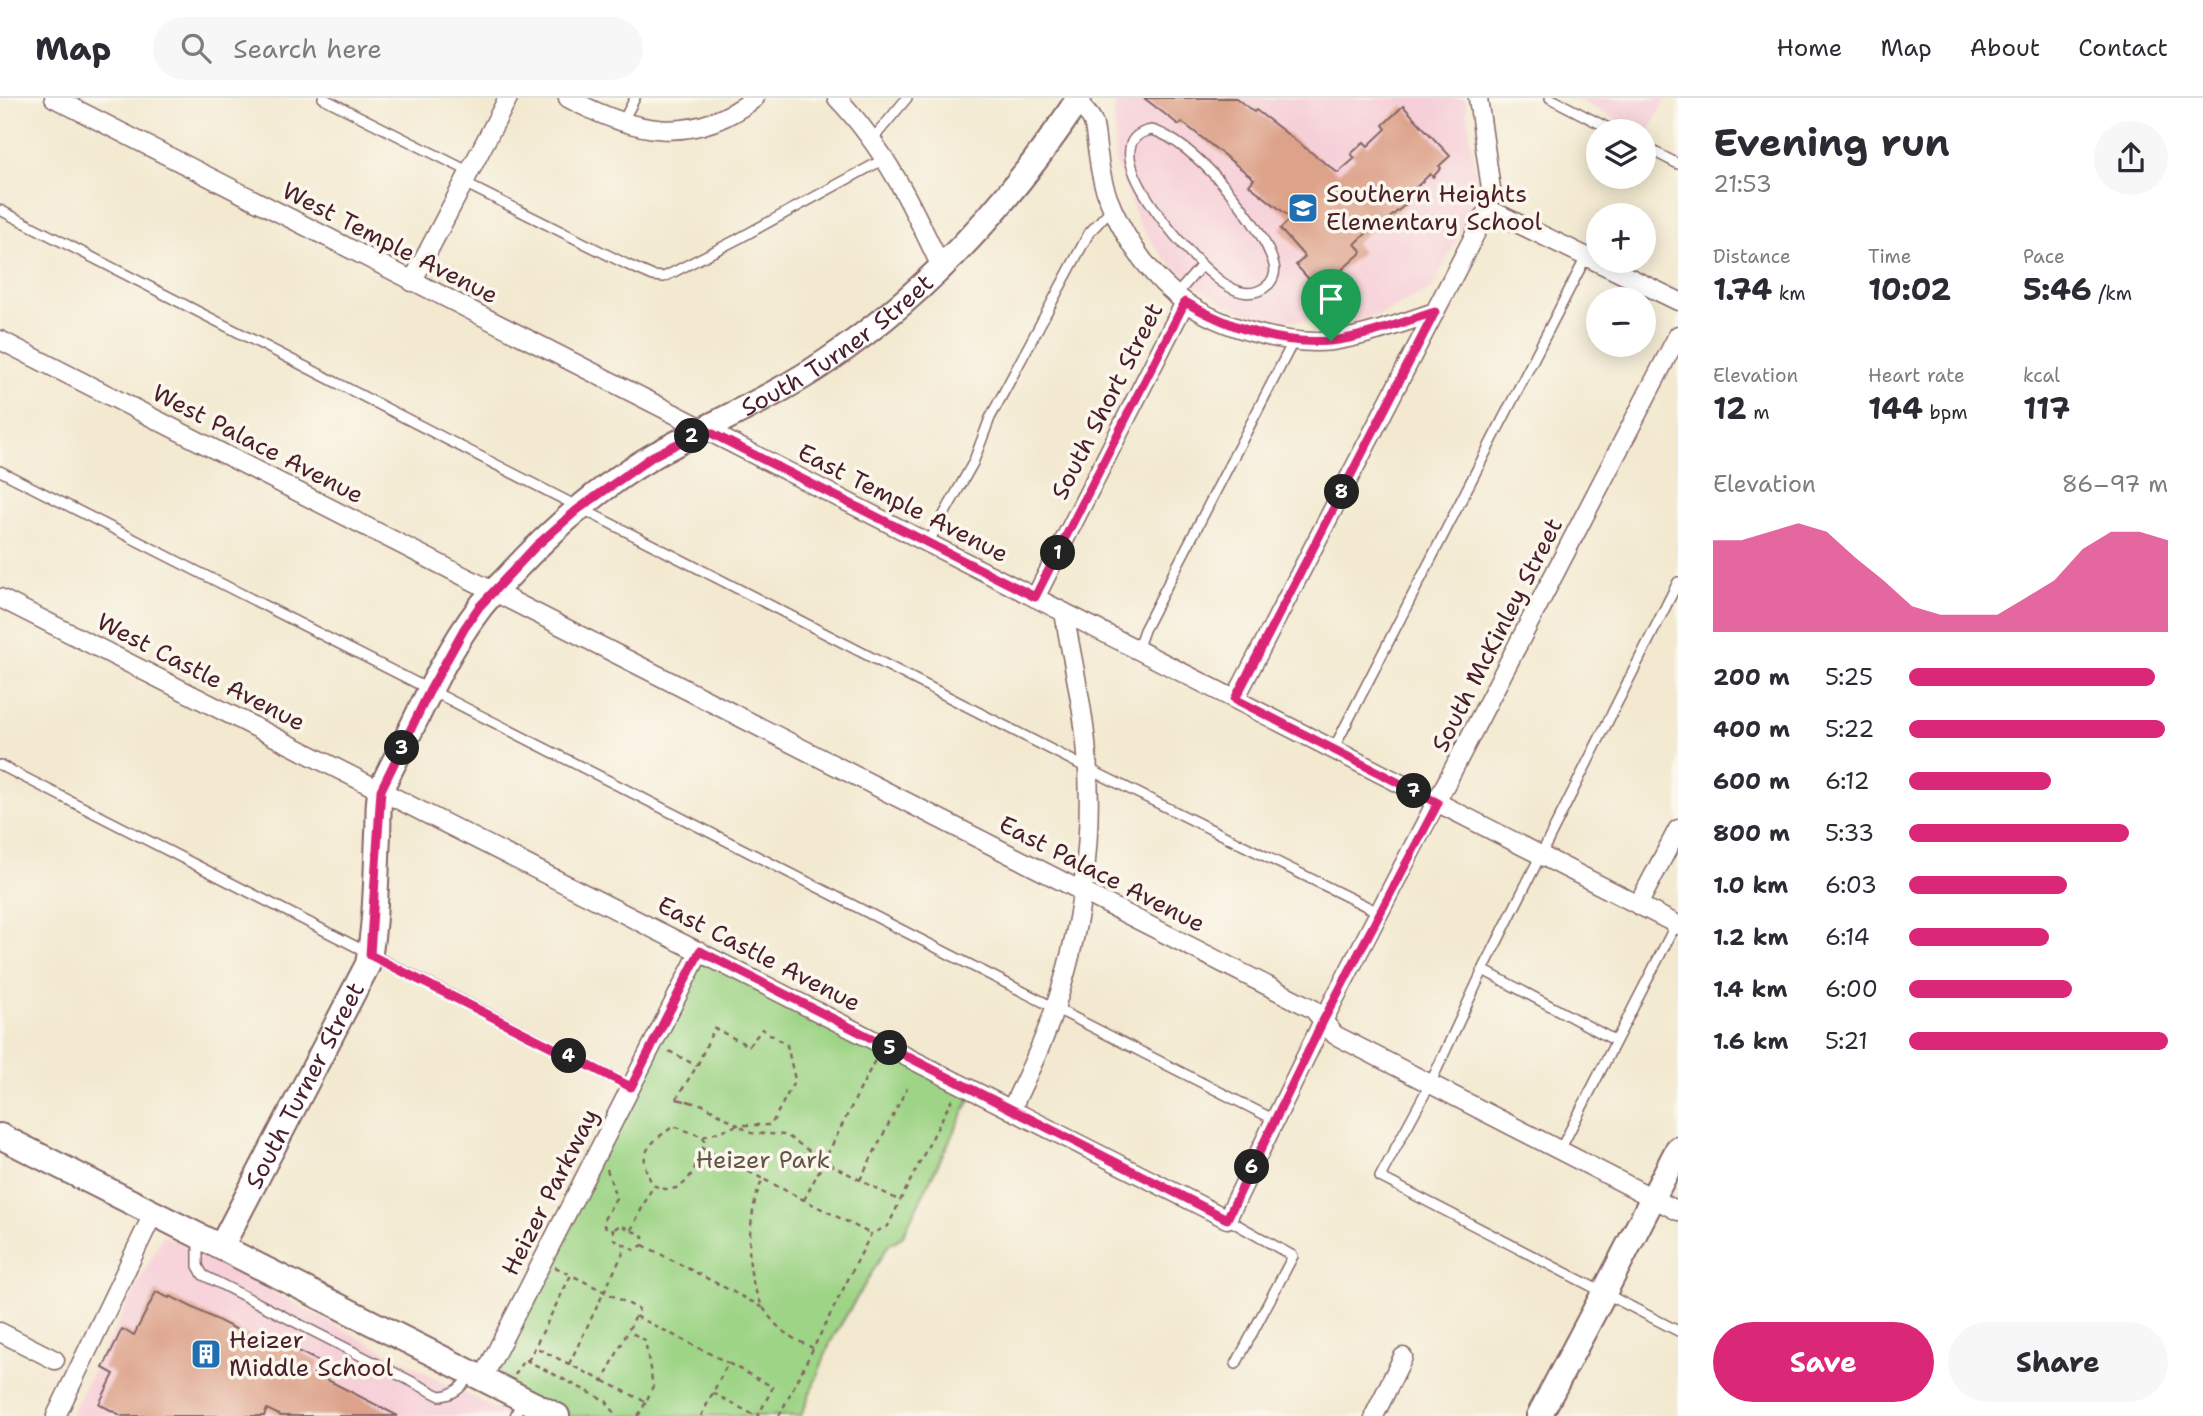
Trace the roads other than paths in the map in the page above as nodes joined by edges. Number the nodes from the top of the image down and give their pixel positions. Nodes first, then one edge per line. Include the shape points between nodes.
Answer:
1 (54, 98) edge
2 (323, 98) edge
3 (508, 98) edge
4 (568, 98) edge
5 (635, 98) edge
6 (755, 98) edge
7 (837, 98) edge
8 (907, 98) edge
9 (1478, 98) edge
10 (1550, 98) edge
11 (1078, 100) edge
12 (1591, 119) edge
13 (622, 123) junction
14 (872, 140) junction
15 (1656, 153) edge
16 (886, 158) junction
17 (1678, 164) edge
18 (467, 177) junction
19 (1112, 208) junction
20 (1488, 209) junction
21 (0, 210) edge
22 (1586, 257) edge
23 (1586, 259) edge
24 (1201, 266) junction
25 (942, 269) junction
26 (1620, 273) edge
27 (412, 282) junction
28 (1181, 298) junction
29 (1678, 301) edge
30 (1435, 312) junction
31 (1678, 335) edge
32 (0, 340) edge
33 (1294, 340) junction
34 (705, 430) junction
35 (0, 471) edge
36 (581, 507) junction
37 (928, 543) junction
38 (1678, 582) edge
39 (494, 592) junction
40 (1035, 597) junction
41 (0, 598) edge
42 (1064, 612) junction
43 (1137, 650) junction
44 (429, 692) junction
45 (1235, 699) junction
46 (1333, 750) junction
47 (0, 765) edge
48 (1087, 768) junction
49 (381, 790) junction
50 (1438, 803) junction
51 (1678, 829) edge
52 (1541, 855) junction
53 (1083, 891) junction
54 (1638, 905) junction
55 (1380, 914) junction
56 (1677, 925) edge
57 (700, 951) junction
58 (370, 955) junction
59 (1483, 970) junction
60 (1055, 1010) junction
61 (1323, 1021) junction
62 (1615, 1041) junction
63 (1430, 1084) junction
64 (631, 1087) junction
65 (1011, 1110) junction
66 (1275, 1120) junction
67 (0, 1136) edge
68 (1678, 1149) edge
69 (1560, 1150) junction
70 (1654, 1198) junction
71 (1678, 1210) edge
72 (153, 1214) junction
73 (1227, 1219) junction
74 (198, 1236) junction
75 (221, 1247) junction
76 (1604, 1293) junction
77 (1678, 1331) edge
78 (0, 1332) edge
79 (1403, 1357) dead end
80 (55, 1360) dead end
81 (1236, 1364) dead end
82 (476, 1377) junction
83 (517, 1397) edge
84 (56, 1416) edge
85 (556, 1416) edge
86 (1374, 1416) edge
87 (1539, 1416) edge

1 - 27 street, West Temple Avenue
2 - 18 lane
3 - 18 street
4 - 13 street
5 - 13 lane
6 - 13 street via 704,125 681,129
7 - 14 street
8 - 14 lane
9 - 20 street via 1491,190
10 - 12 lane
11 - 19 street via 1093,120
11 - 25 main road, South Turner Street via 1025,176
14 - 16 street
15 - 17 lane
16 - 18 lane via 664,277 628,265
16 - 25 street
18 - 27 street
19 - 28 street via 1141,257
19 - 37 lane via 1089,233 1070,267
20 - 22 street
20 - 30 street
21 - 36 lane
23 - 46 lane
24 - 24 lane via 1230,288 1249,293 1261,291 1275,273 1255,225 1225,187 1180,143 1163,133 1142,131 1131,145 1133,172 1150,203
24 - 28 lane
25 - 34 main road, South Turner Street via 828,360
26 - 29 street
27 - 34 street, West Temple Avenue
28 - 33 street via 1243,329
28 - 40 street, South Short Street
30 - 33 street via 1331,341
30 - 45 street
31 - 50 street, South McKinley Street
32 - 39 street, West Palace Avenue
33 - 43 lane
34 - 36 main road, South Turner Street via 653,456
34 - 37 street, East Temple Avenue
35 - 44 lane
36 - 39 main road, South Turner Street via 535,547
36 - 48 lane
37 - 40 street, East Temple Avenue
38 - 52 lane
39 - 44 main road, South Turner Street via 464,629
39 - 53 street, East Palace Avenue
40 - 42 street, East Temple Avenue
41 - 49 street, West Castle Avenue
42 - 43 street, East Temple Avenue
42 - 48 street
43 - 45 street, East Temple Avenue
44 - 49 main road, South Turner Street
44 - 60 lane
45 - 46 street, East Temple Avenue
46 - 50 street, East Temple Avenue
47 - 58 lane
48 - 53 street
48 - 55 lane
49 - 57 street, East Castle Avenue
49 - 58 main road, South Turner Street
50 - 52 street, East Temple Avenue
50 - 55 street, South McKinley Street
51 - 54 street
52 - 54 street, East Temple Avenue
52 - 59 lane
53 - 60 street
53 - 61 street, East Palace Avenue via 1313,1009
54 - 56 street, East Temple Avenue
55 - 61 street, South McKinley Street
56 - 62 lane
57 - 64 street, Heizer Parkway
57 - 65 street, East Castle Avenue
58 - 64 lane
58 - 75 main road, South Turner Street
59 - 62 lane
59 - 63 lane
60 - 65 street
60 - 66 lane
61 - 63 street, East Palace Avenue via 1335,1035
61 - 66 street, South McKinley Street
62 - 69 lane
63 - 69 street, East Palace Avenue
63 - 76 lane via 1380,1177
64 - 82 street, Heizer Parkway
65 - 73 street, East Castle Avenue
66 - 73 street, South McKinley Street
67 - 72 main road
68 - 70 main road
69 - 70 street, East Palace Avenue
70 - 71 street, East Palace Avenue
70 - 76 main road
72 - 74 main road
72 - 84 street
73 - 81 lane via 1293,1256
74 - 75 main road
74 - 82 lane via 198,1266 203,1275 440,1396 450,1395
75 - 82 main road
76 - 77 lane
76 - 87 main road
78 - 80 street
79 - 86 street
82 - 83 main road
83 - 85 main road

